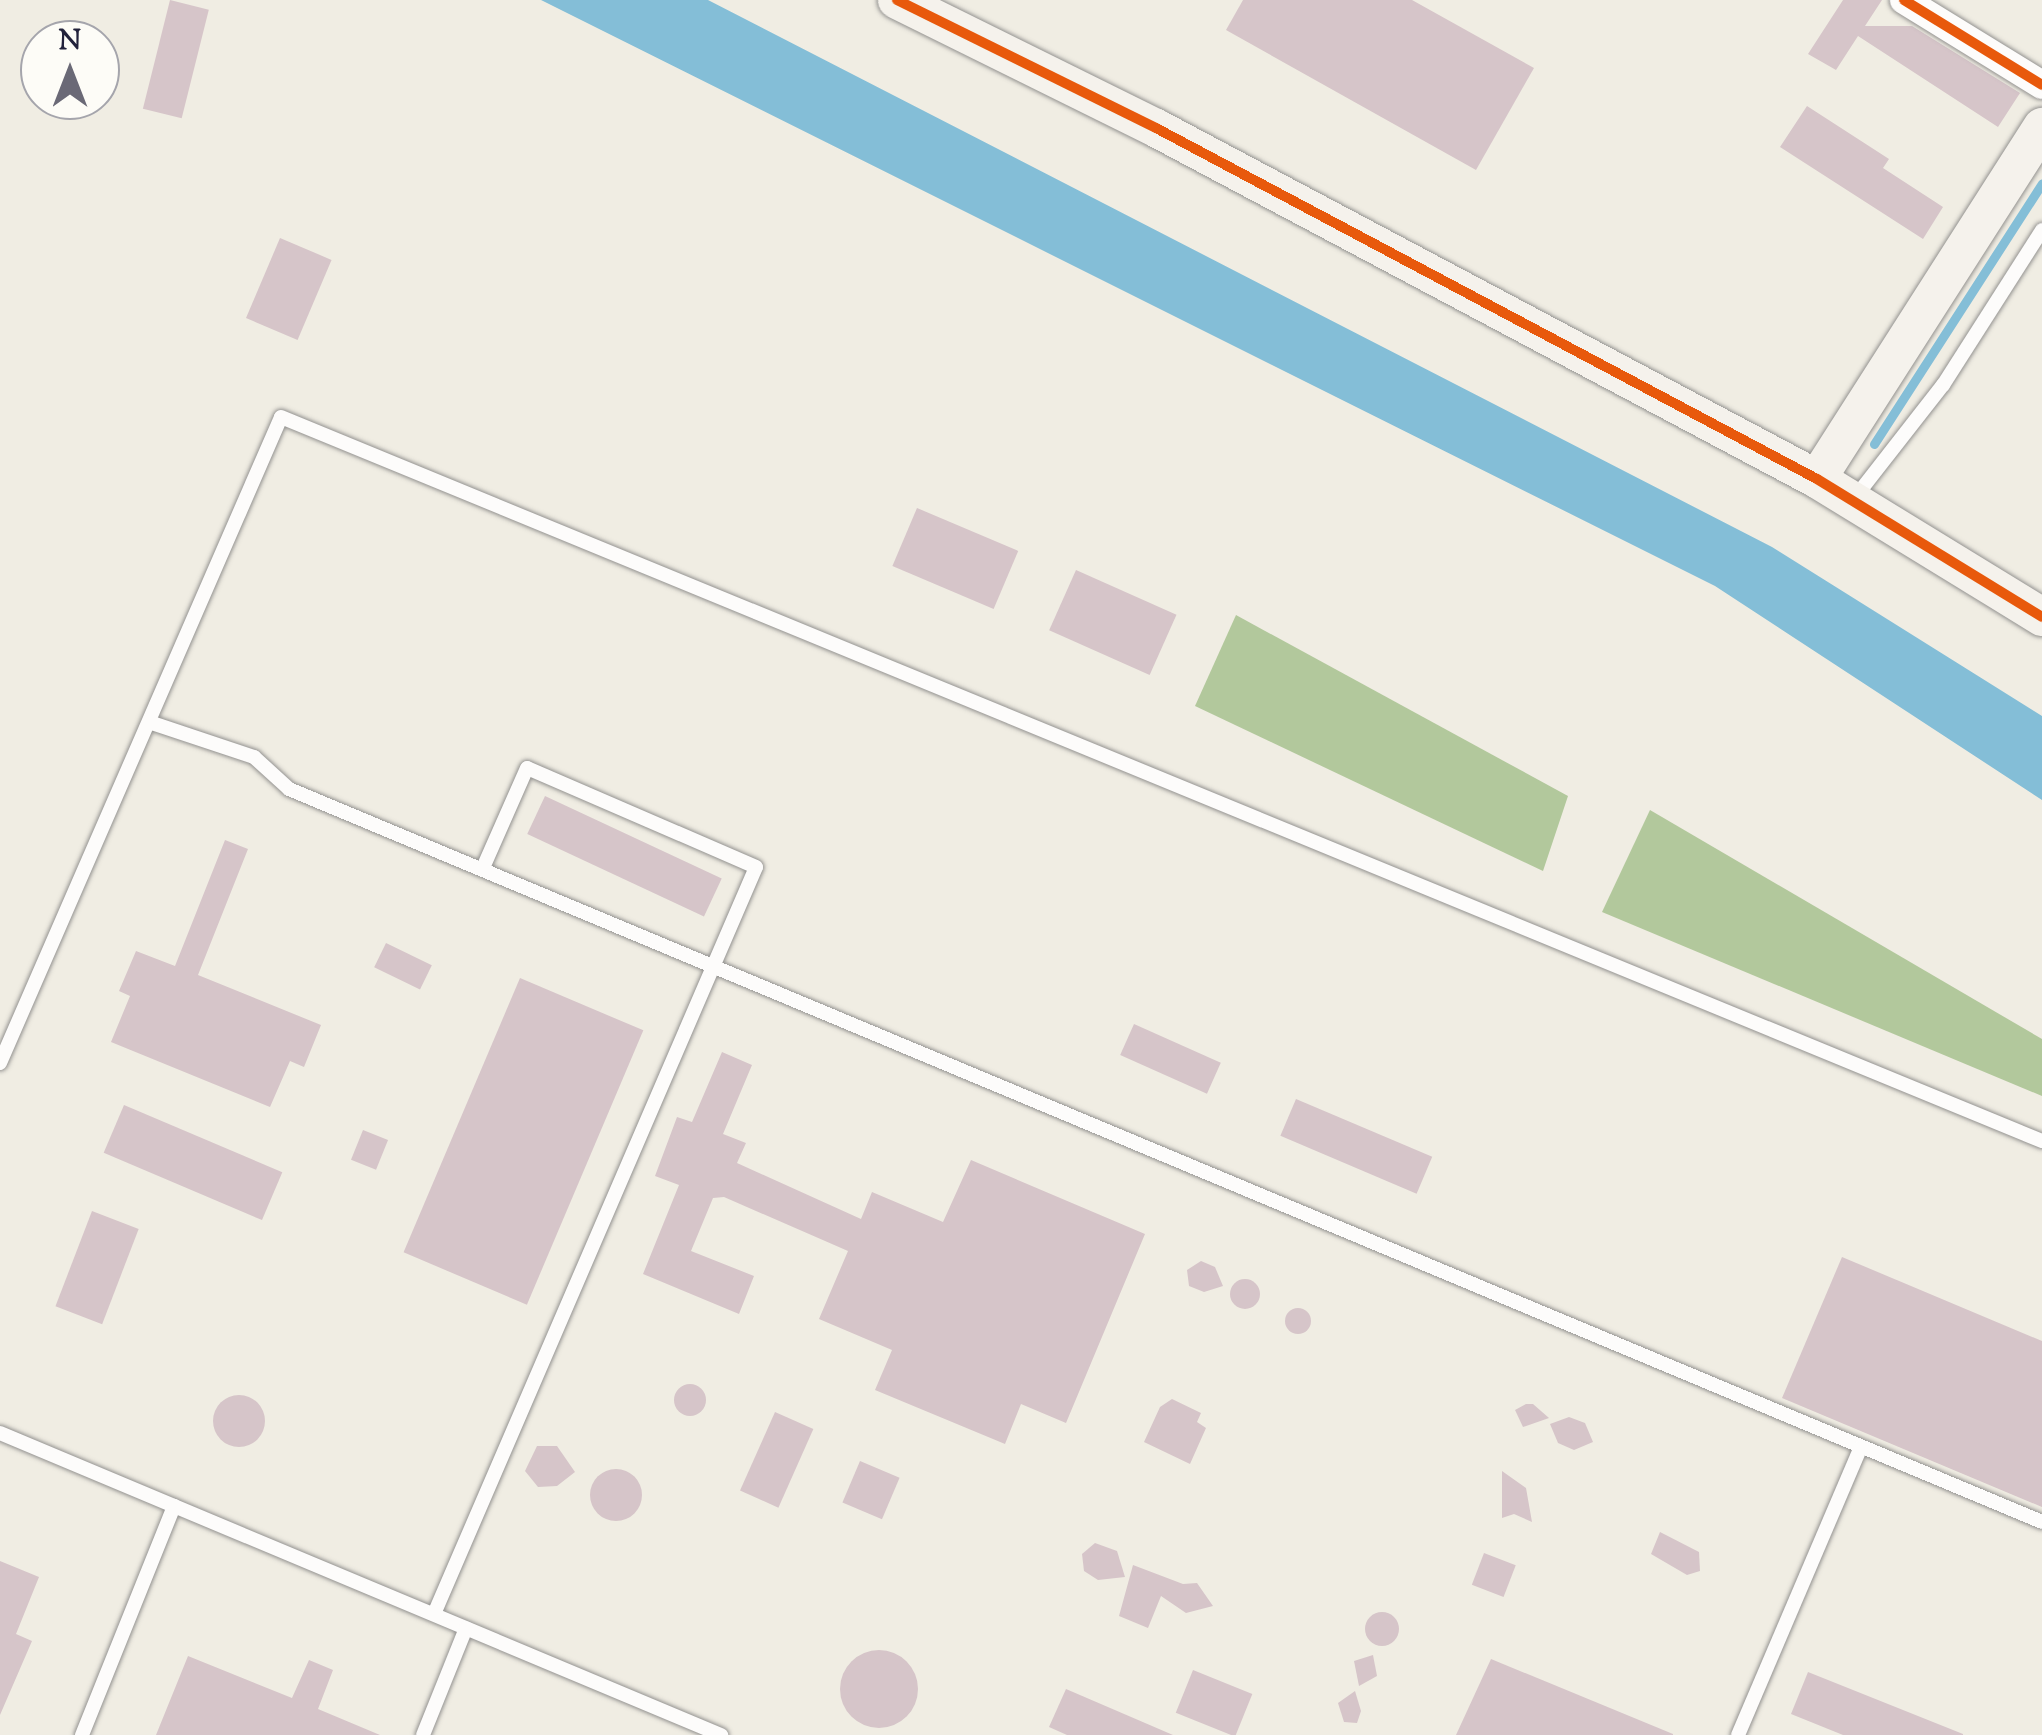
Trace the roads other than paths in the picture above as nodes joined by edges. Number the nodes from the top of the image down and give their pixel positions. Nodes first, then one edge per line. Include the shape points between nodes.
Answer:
1 (898, 0) edge
2 (1904, 0) edge
3 (2042, 85) edge
4 (2042, 127) edge
5 (2042, 230) edge
6 (1817, 479) junction
7 (1852, 500) junction
8 (2042, 617) edge
9 (149, 722) junction
10 (482, 870) junction
11 (715, 968) junction
12 (1, 1056) edge
13 (2042, 1141) edge
14 (0, 1433) edge
15 (1861, 1446) junction
16 (174, 1506) junction
17 (2042, 1522) edge
18 (434, 1614) junction
19 (466, 1628) junction
20 (82, 1735) edge
21 (422, 1735) edge
22 (722, 1735) edge
23 (1738, 1735) edge

1 - 6 street via 1156,128
2 - 3 street
4 - 6 street
5 - 7 lane via 1943,385
6 - 7 street
7 - 8 street
9 - 10 lane via 254,758 289,789
9 - 12 lane
9 - 13 lane via 281,416
10 - 11 lane
10 - 11 lane via 527,768 756,867
11 - 15 lane
11 - 18 lane
14 - 16 lane
15 - 17 lane
15 - 23 lane
16 - 18 lane
16 - 20 lane
18 - 19 lane
19 - 21 lane
19 - 22 lane

